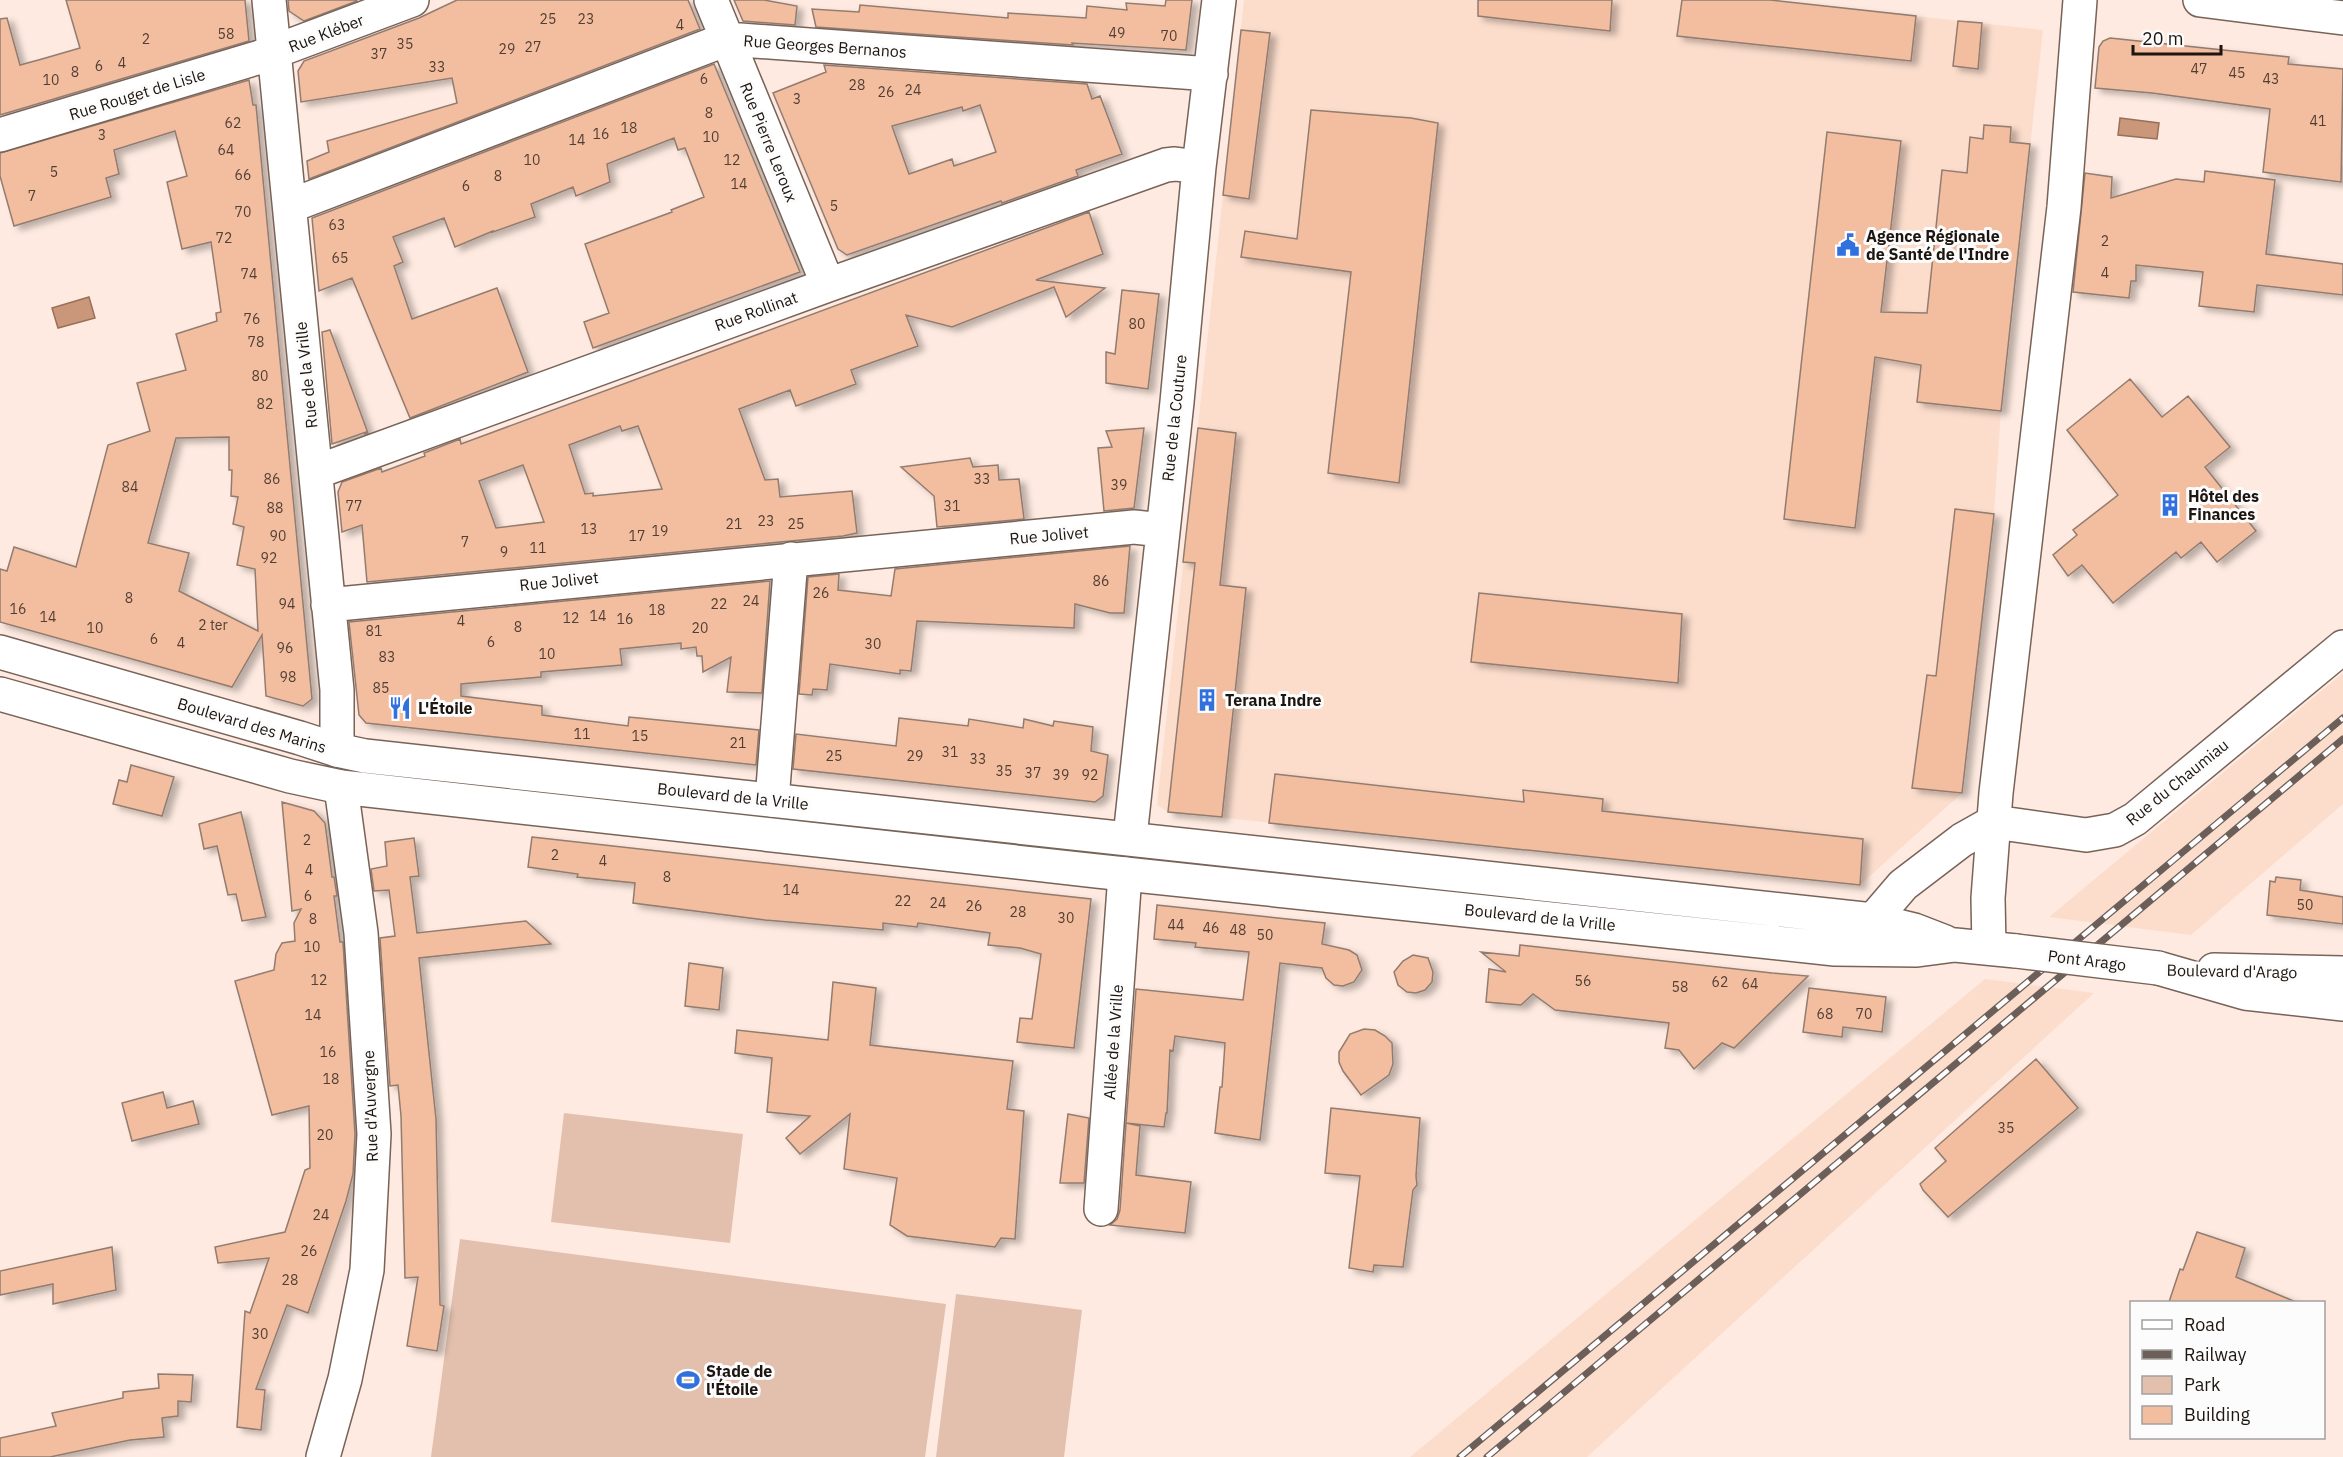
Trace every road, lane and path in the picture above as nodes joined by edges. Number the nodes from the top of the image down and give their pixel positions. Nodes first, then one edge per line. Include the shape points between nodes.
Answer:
1 (268, 0) edge
2 (411, 0) edge
3 (711, 0) edge
4 (1220, 0) edge
5 (2080, 0) edge
6 (2200, 0) edge
7 (2343, 18) edge
8 (728, 39) junction
9 (273, 53) junction
10 (1211, 74) junction
11 (0, 135) edge
12 (1199, 167) junction
13 (290, 206) junction
14 (828, 285) junction
15 (316, 472) junction
16 (1163, 530) junction
17 (791, 559) junction
18 (328, 605) junction
19 (2343, 647) edge
20 (0, 652) edge
21 (0, 694) edge
22 (337, 750) junction
23 (341, 788) junction
24 (772, 800) junction
25 (1995, 822) junction
26 (1130, 837) junction
27 (1125, 874) junction
28 (1873, 920) junction
29 (1955, 945) junction
30 (2002, 949) junction
31 (2158, 968) junction
32 (2343, 973) edge
33 (2343, 1004) edge
34 (1101, 1209) dead end
35 (323, 1457) edge

1 - 9 street, Rue de la Vrille
2 - 9 street, Rue Kléber
3 - 8 street, Rue Pierre Leroux
4 - 10 street, Rue de la Couture
5 - 25 street via 2064,207
6 - 7 street
8 - 10 street, Rue Georges Bernanos
8 - 13 street, Rue Georges Bernanos
8 - 14 street, Rue Pierre Leroux
9 - 11 street, Rue Rouget de Lisle
9 - 13 street, Rue de la Vrille
10 - 12 street, Rue de la Couture
12 - 14 street, Rue Rollinat via 1166,165
12 - 16 street, Rue de la Couture
13 - 15 street, Rue de la Vrille
14 - 15 street, Rue Rollinat
15 - 18 street, Rue de la Vrille
16 - 17 street, Rue Jolivet via 1134,526
16 - 26 street, Rue de la Couture
17 - 18 street, Rue Jolivet
17 - 24 street
18 - 22 street, Rue de la Vrille via 337,690
19 - 25 street, Rue du Chaumiau via 2135,819 2115,830 2086,835
20 - 22 street, Boulevard des Marins
21 - 23 street
22 - 23 street, Boulevard des Marins
22 - 24 street, Boulevard de la Vrille
23 - 27 street, Boulevard de la Vrille
23 - 35 street, Rue d'Auvergne via 361,933 374,1134 366,1270 345,1379
24 - 26 street, Boulevard de la Vrille
25 - 28 street via 1962,840 1903,885
25 - 30 street via 1988,898
26 - 27 street
26 - 28 street, Boulevard de la Vrille
27 - 29 street, Boulevard de la Vrille via 1835,949 1917,950
27 - 34 street, Allée de la Vrille
28 - 29 street, Boulevard de la Vrille
29 - 30 street, Boulevard de la Vrille
30 - 31 street, Pont Arago, bridge
31 - 32 street, Boulevard d'Arago
31 - 33 street, Boulevard d'Arago via 2245,993

